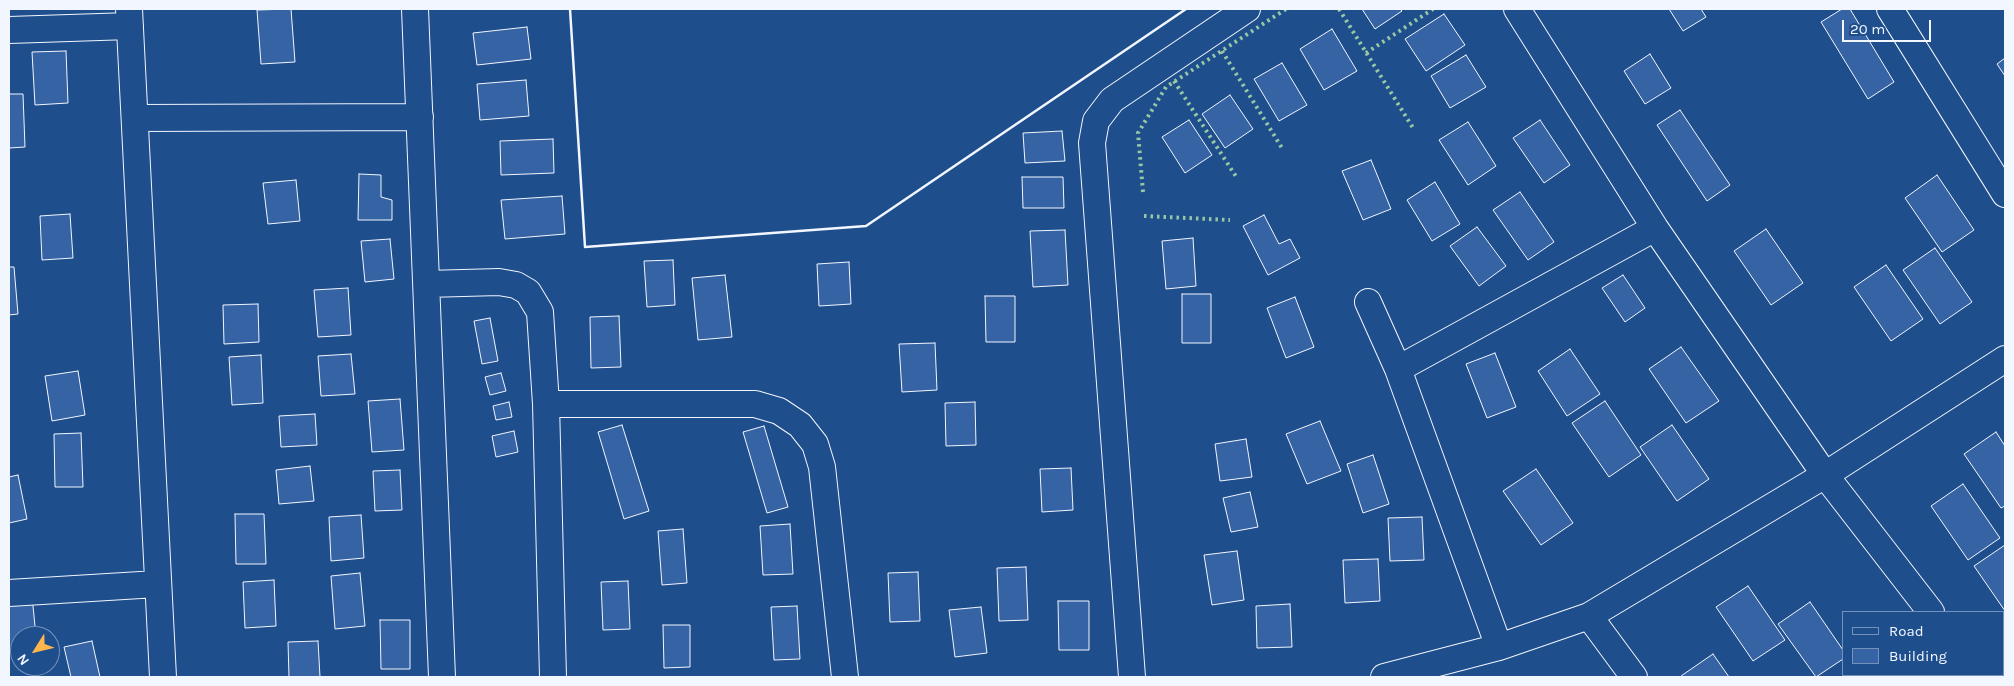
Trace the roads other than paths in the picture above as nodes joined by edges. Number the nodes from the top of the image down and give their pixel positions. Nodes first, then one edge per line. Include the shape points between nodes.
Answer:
1 (415, 9) edge
2 (1247, 9) edge
3 (1517, 9) edge
4 (1890, 9) edge
5 (130, 17) edge
6 (9, 30) edge
7 (420, 117) junction
8 (136, 118) junction
9 (2005, 194) edge
10 (1656, 228) junction
11 (427, 284) junction
12 (1368, 302) dead end
13 (2005, 359) edge
14 (1398, 369) junction
15 (546, 404) junction
16 (1825, 476) junction
17 (157, 584) junction
18 (9, 593) edge
19 (1929, 611) edge
20 (1590, 616) junction
21 (1499, 647) junction
22 (1395, 676) edge
23 (163, 677) edge
24 (442, 677) edge
25 (553, 677) edge
26 (845, 677) edge
27 (1132, 677) edge
28 (1634, 677) edge

1 - 7 street
2 - 27 street via 1112,100 1096,121 1093,136 1093,180
3 - 10 street
4 - 9 street
5 - 6 street
5 - 8 street
7 - 8 street
7 - 11 street
8 - 17 street
10 - 14 street
10 - 16 street
11 - 15 street via 500,282 516,285 528,292 540,312
11 - 24 street
12 - 14 street
13 - 16 street
14 - 21 street
15 - 25 street
15 - 26 street via 756,404 779,411 800,425 815,444 822,467
16 - 19 street
16 - 20 street
17 - 18 street
17 - 23 street
20 - 21 street
20 - 28 street
21 - 22 street

